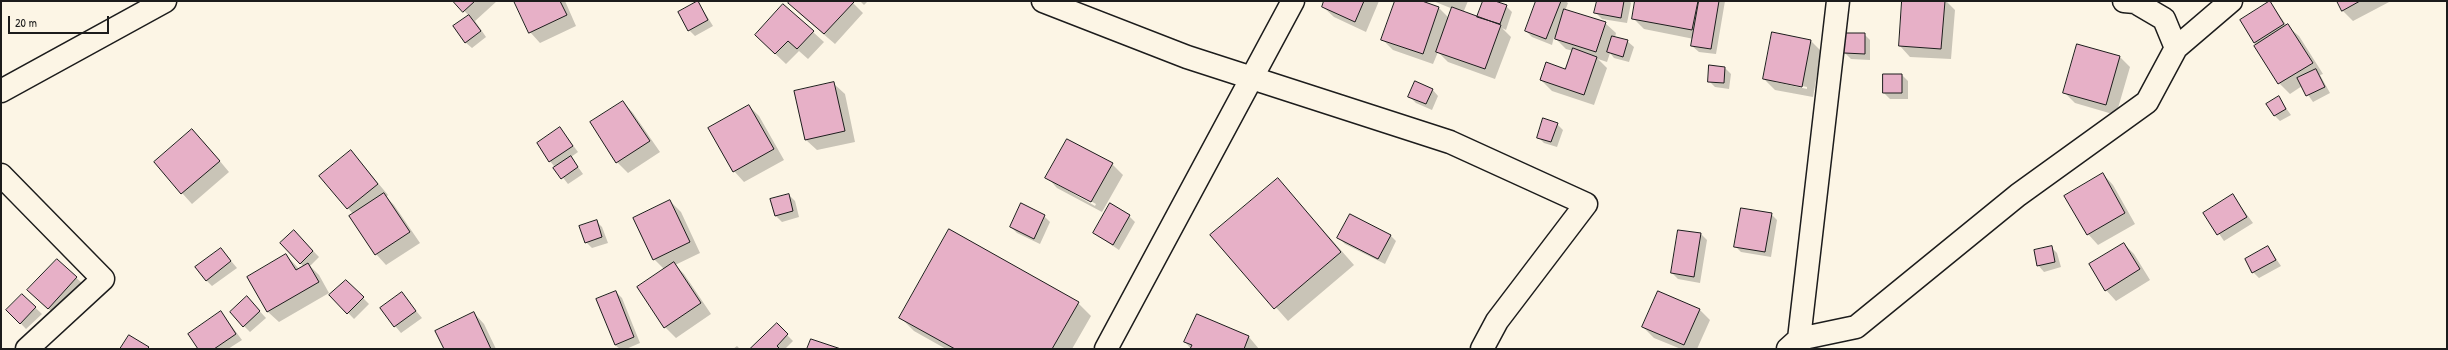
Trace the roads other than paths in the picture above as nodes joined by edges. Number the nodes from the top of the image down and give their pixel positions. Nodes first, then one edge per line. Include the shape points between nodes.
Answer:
1 (165, 1) edge
2 (1043, 1) edge
3 (1293, 1) edge
4 (1838, 1) edge
5 (2124, 1) edge
6 (2231, 1) edge
7 (2176, 48) junction
8 (1251, 78) junction
9 (1, 91) edge
10 (1, 175) edge
11 (1794, 344) edge
12 (27, 349) edge
13 (1106, 349) edge
14 (1482, 349) edge

1 - 9 street
2 - 8 street via 1187,57
3 - 8 street
4 - 11 street
5 - 7 street via 2135,2 2164,19
6 - 7 street
7 - 11 street via 2147,102 2018,194 1856,327
8 - 13 street
8 - 14 street via 1450,142 1586,204 1497,321
10 - 12 street via 103,279

